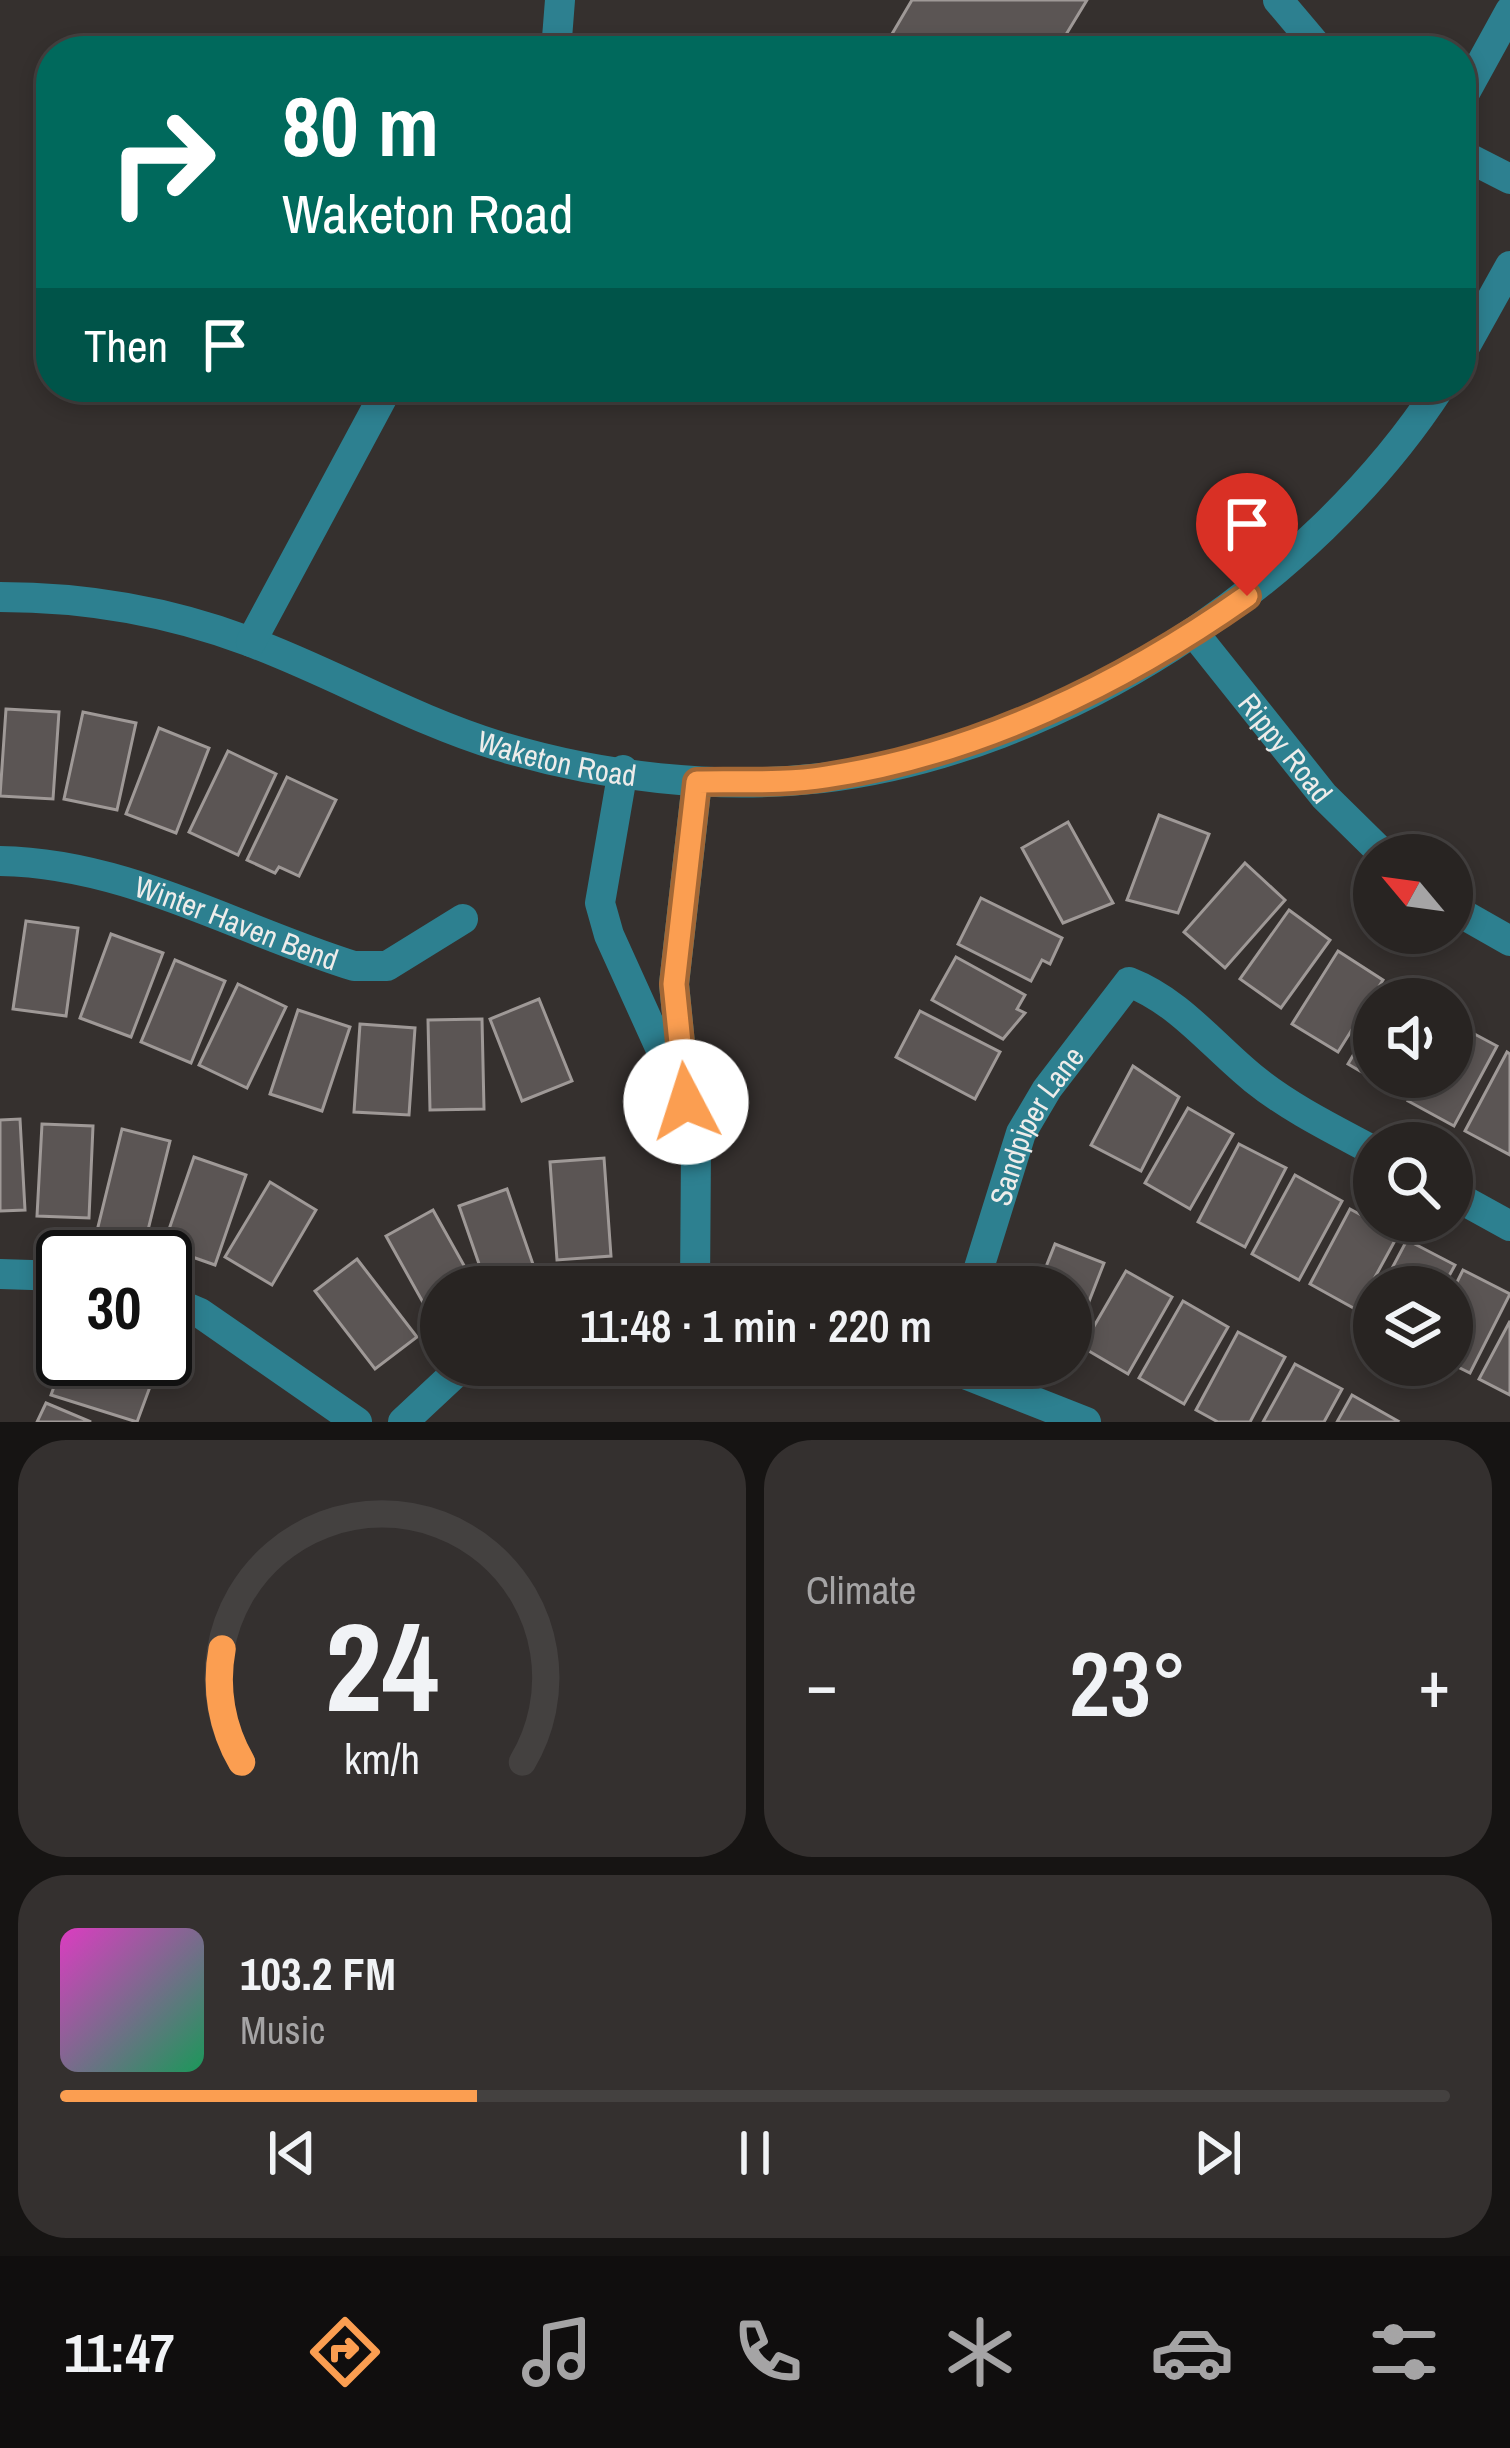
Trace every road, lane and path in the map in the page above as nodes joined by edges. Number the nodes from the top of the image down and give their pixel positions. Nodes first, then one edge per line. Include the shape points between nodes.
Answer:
1 (560, 0) edge
2 (1278, 0) edge
3 (1510, 11) edge
4 (557, 36) edge
5 (1308, 36) edge
6 (1476, 73) edge
7 (1476, 161) edge
8 (1510, 178) edge
9 (1510, 266) edge
10 (1476, 327) edge
11 (380, 402) edge
12 (1429, 402) edge
13 (0, 598) edge
14 (1194, 633) junction
15 (250, 642) junction
16 (623, 770) junction
17 (697, 782) junction
18 (1363, 834) edge
19 (0, 861) edge
20 (463, 919) dead end
21 (1473, 920) edge
22 (1510, 941) edge
23 (686, 1102) junction
24 (1353, 1140) edge
25 (1473, 1206) edge
26 (1510, 1226) edge
27 (695, 1266) edge
28 (980, 1266) edge
29 (0, 1274) edge
30 (36, 1275) edge
31 (192, 1310) edge
32 (442, 1386) edge
33 (997, 1386) edge
34 (357, 1422) edge
35 (403, 1422) edge
36 (1086, 1422) edge

1 - 4 street
2 - 5 street
3 - 6 street
7 - 8 street
9 - 10 street
11 - 15 street
12 - 14 street, Waketon Road via 1306,548
13 - 15 street, Waketon Road via 111,604
14 - 17 street, Waketon Road via 1029,719 967,742 823,778
14 - 18 street, Rippy Road
15 - 16 street, Waketon Road via 432,725 548,760
16 - 17 street, Waketon Road
16 - 23 street via 600,903
17 - 23 street via 674,984
19 - 20 street, Winter Haven Bend via 73,867 144,885 354,965 387,966
21 - 22 street
23 - 27 street via 696,1150
24 - 28 street, Sandpiper Lane via 1255,1080 1158,993 1129,982 1021,1133
25 - 26 street
29 - 30 street
31 - 34 street
32 - 35 street
33 - 36 street

